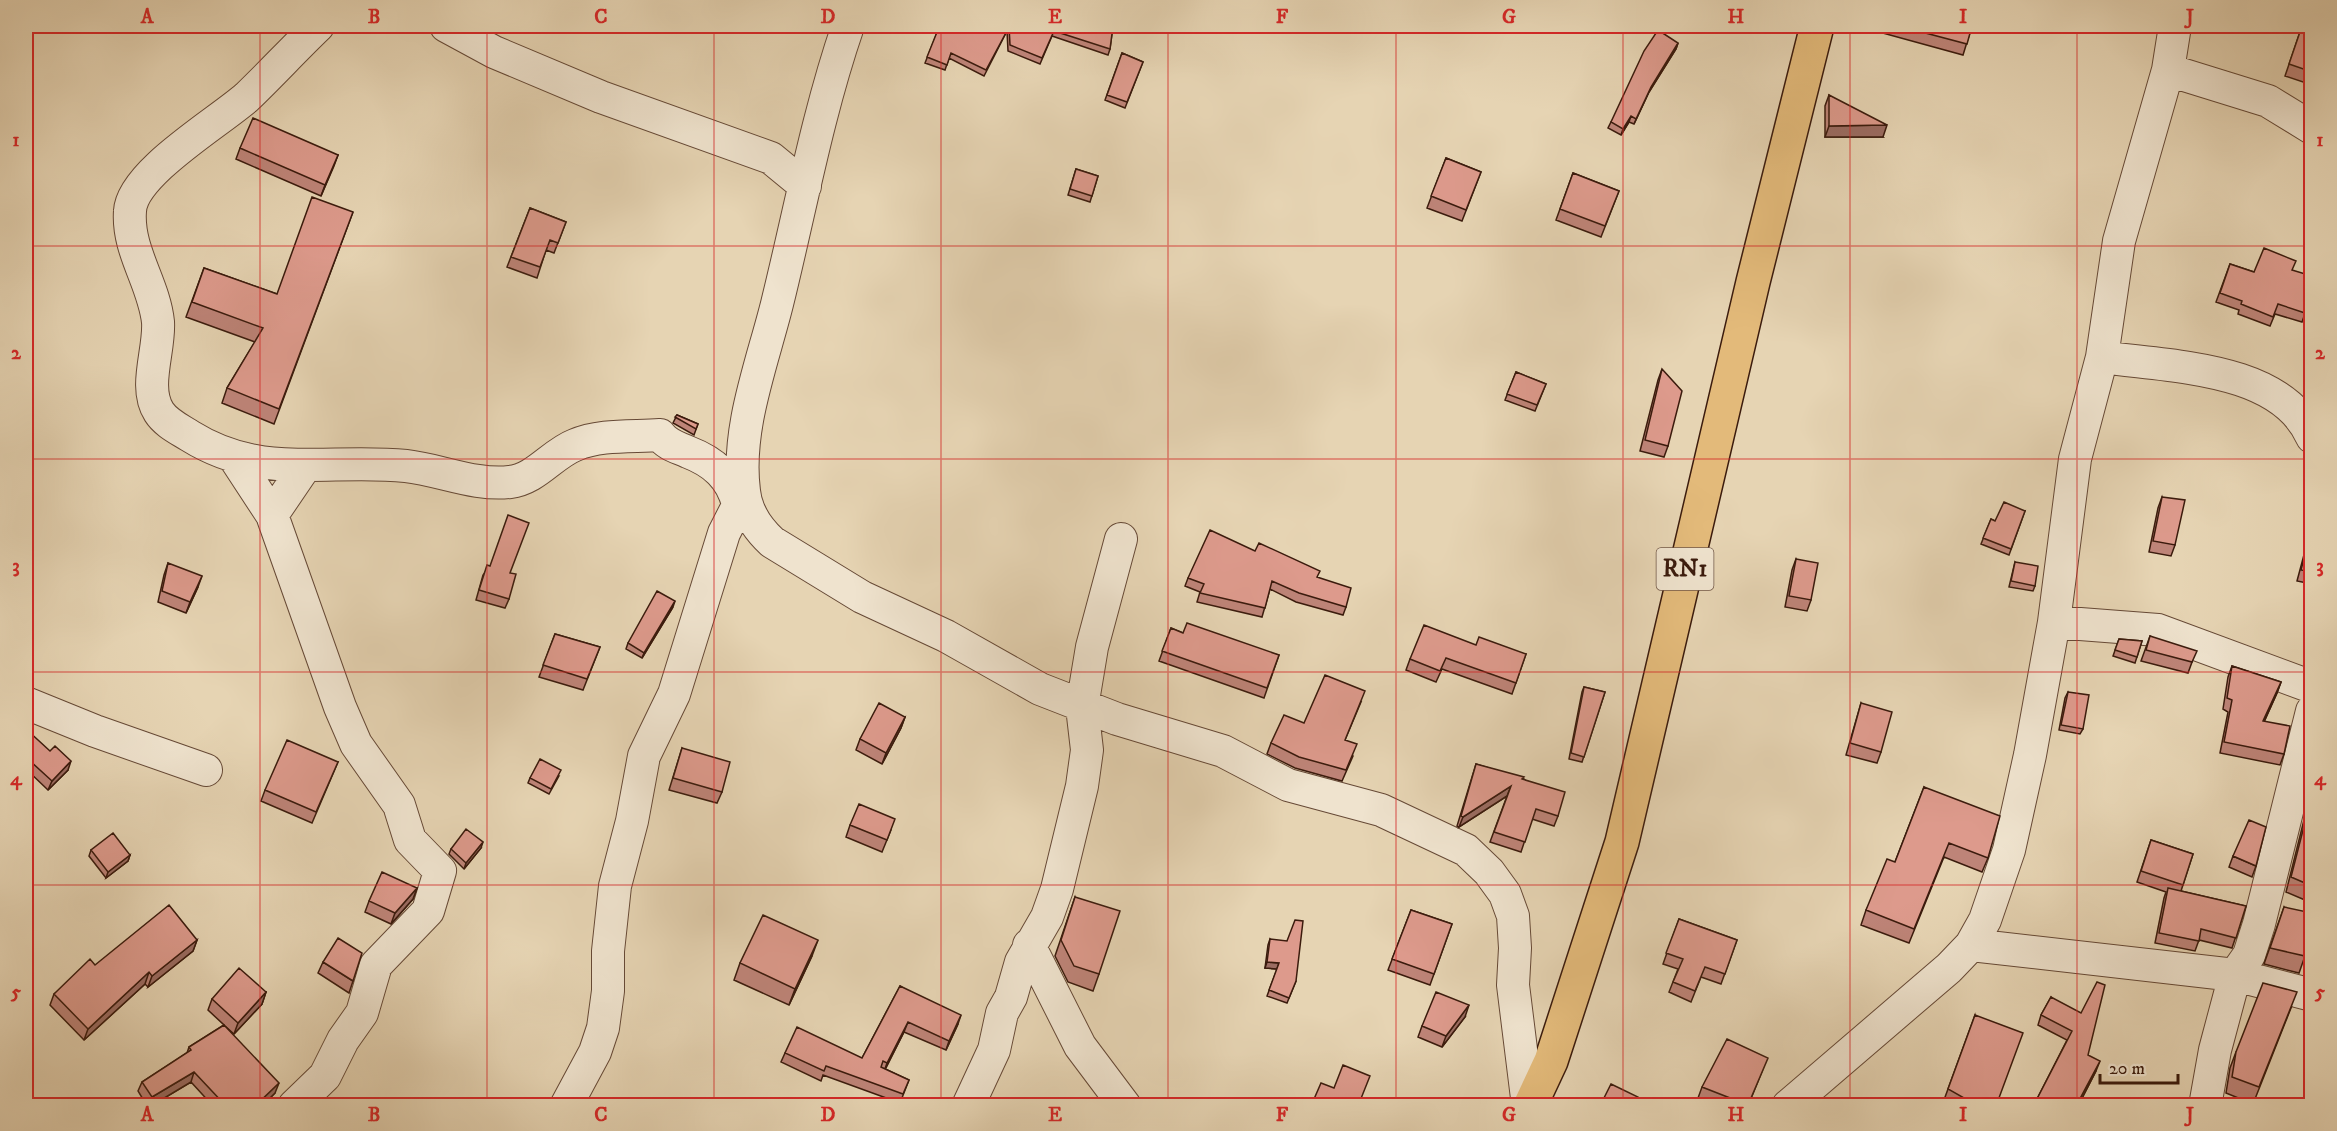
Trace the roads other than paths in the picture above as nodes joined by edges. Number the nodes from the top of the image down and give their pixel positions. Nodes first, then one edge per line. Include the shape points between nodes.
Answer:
1 (318, 26) edge
2 (446, 26) edge
3 (848, 26) edge
4 (1817, 26) edge
5 (2175, 26) edge
6 (2168, 70) junction
7 (2312, 128) edge
8 (805, 186) junction
9 (2102, 357) junction
10 (2312, 437) edge
11 (234, 457) junction
12 (306, 465) junction
13 (741, 499) junction
14 (272, 515) junction
15 (1121, 539) dead end
16 (2054, 622) junction
17 (2312, 687) edge
18 (26, 703) edge
19 (1082, 707) junction
20 (2312, 711) edge
21 (206, 770) dead end
22 (1029, 945) junction
23 (1971, 945) junction
24 (2235, 975) junction
25 (2312, 995) edge
26 (294, 1106) edge
27 (566, 1106) edge
28 (968, 1106) edge
29 (1125, 1106) edge
30 (1529, 1106) edge
31 (1788, 1106) edge
32 (2205, 1106) edge

1 - 11 street via 246,98 165,160 144,183 130,208 130,233 152,291 158,322 154,404 168,422
2 - 8 street via 495,52 602,97 771,158
3 - 8 street
4 - 30 highway, RN1 via 1622,842 1551,1061
5 - 6 street
6 - 7 street via 2268,101
6 - 9 street via 2125,213
8 - 13 street via 754,390
9 - 10 street via 2220,374 2253,383 2284,400
9 - 16 street via 2075,459
11 - 12 street via 267,465
11 - 14 street
12 - 13 street via 394,465 489,482 510,482 524,479 574,445 595,439 660,435 665,442 720,471
12 - 14 street
13 - 19 street via 759,530 772,543 862,597
13 - 27 street via 724,533 680,679 644,756 615,886 603,1028 595,1052
14 - 26 street via 356,744 399,805 410,840 440,871 428,911 376,965 362,1013 325,1076
15 - 19 street via 1092,647
16 - 17 street via 2158,630
16 - 23 street via 2009,849 1985,920
18 - 21 street
19 - 22 street via 1087,750 1078,804 1057,889 1047,917
19 - 30 street via 1222,751 1288,785 1381,810 1466,850 1500,887 1513,916 1513,985
20 - 24 street via 2259,924 2249,955
22 - 28 street via 1002,1013 994,1050
22 - 29 street via 1080,1046
23 - 24 street
23 - 31 street via 1921,995
24 - 25 street
24 - 32 street

